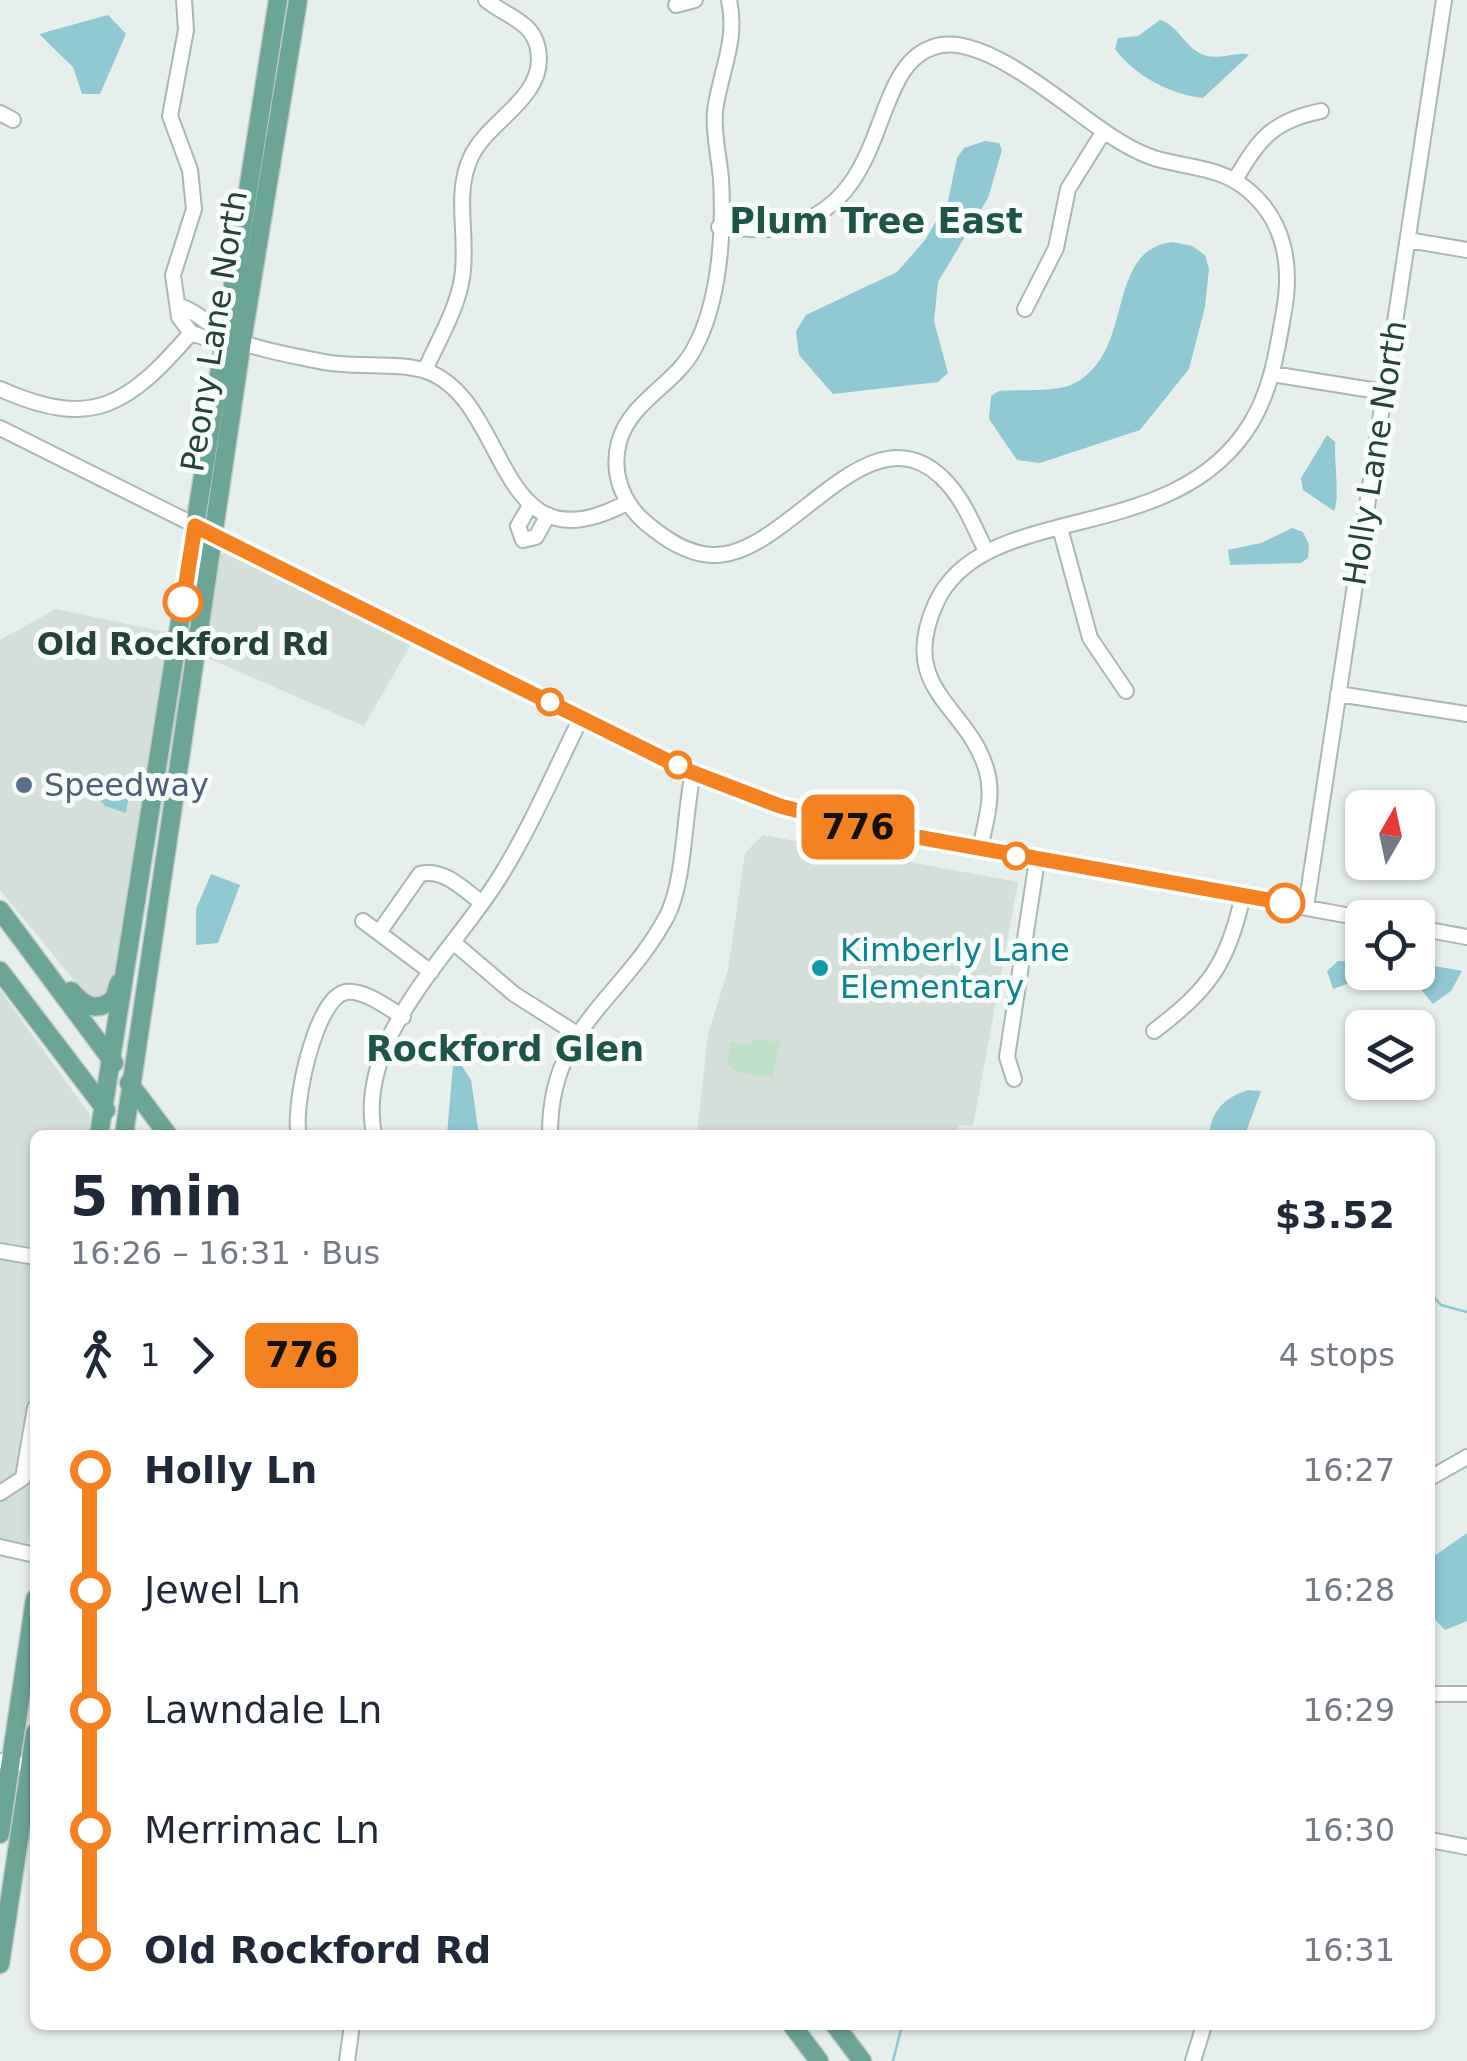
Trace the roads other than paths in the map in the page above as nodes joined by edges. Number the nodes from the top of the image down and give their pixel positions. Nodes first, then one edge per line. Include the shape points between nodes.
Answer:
1 (184, 0) edge
2 (278, 0) edge
3 (298, 0) edge
4 (486, 0) edge
5 (695, 0) edge
6 (729, 0) edge
7 (1444, 0) edge
8 (676, 5) dead end
9 (1321, 111) dead end
10 (1104, 131) junction
11 (1235, 180) junction
12 (719, 227) junction
13 (1408, 240) junction
14 (1467, 250) edge
15 (179, 306) junction
16 (1025, 309) dead end
17 (191, 333) junction
18 (222, 334) junction
19 (242, 341) junction
20 (425, 370) junction
21 (1272, 374) junction
22 (0, 389) edge
23 (1384, 392) junction
24 (0, 428) edge
25 (628, 502) junction
26 (531, 504) junction
27 (548, 515) junction
28 (195, 526) junction
29 (1060, 528) junction
30 (213, 535) junction
31 (986, 551) junction
32 (1126, 691) dead end
33 (1338, 694) junction
34 (1467, 714) edge
35 (581, 718) junction
36 (693, 772) junction
37 (980, 849) junction
38 (1037, 860) junction
39 (138, 885) junction
40 (1243, 895) junction
41 (482, 903) junction
42 (1306, 907) junction
43 (0, 910) edge
44 (1345, 915) edge
45 (362, 920) dead end
46 (380, 931) junction
47 (1435, 931) edge
48 (1467, 938) edge
49 (453, 942) junction
50 (0, 971) edge
51 (431, 972) junction
52 (403, 1016) junction
53 (1154, 1031) dead end
54 (577, 1034) junction
55 (112, 1060) junction
56 (1014, 1079) dead end
57 (133, 1088) junction
58 (104, 1107) junction
59 (100, 1130) edge
60 (121, 1130) edge
61 (126, 1130) edge
62 (164, 1130) edge
63 (299, 1130) edge
64 (374, 1130) edge
65 (550, 1130) edge
66 (0, 1251) edge
67 (30, 1256) edge
68 (30, 1442) edge
69 (1467, 1457) edge
70 (1435, 1475) edge
71 (0, 1493) edge
72 (0, 1547) edge
73 (30, 1554) edge
74 (30, 1627) edge
75 (1435, 1694) edge
76 (1467, 1694) edge
77 (5, 1761) edge
78 (30, 1765) joint
79 (0, 1834) edge
80 (1435, 1841) edge
81 (1467, 1846) edge
82 (0, 1964) edge
83 (351, 2030) edge
84 (796, 2030) edge
85 (839, 2030) edge
86 (1202, 2030) edge
87 (347, 2061) edge
88 (819, 2061) edge
89 (862, 2061) edge
90 (1193, 2061) edge

1 - 15 street via 186,30 170,116 194,189 190,228 173,275
2 - 18 main road, Peony Lane North
3 - 19 main road, Peony Lane North
4 - 20 street via 530,28 539,68 469,160 462,189 463,275
5 - 8 street
6 - 12 street via 731,51 715,112
7 - 13 street, Holly Lane North
9 - 11 street via 1288,118 1267,134
10 - 11 street via 1150,156
10 - 12 street via 978,48 942,45 909,60 896,78 874,143 838,198 788,226
10 - 16 street via 1068,189 1056,248
11 - 21 street via 1272,218 1286,255
12 - 25 street via 703,330 678,371 628,420 617,446 617,476
13 - 14 street
13 - 23 street, Holly Lane North
15 - 17 street
15 - 18 street
17 - 18 street via 212,340
17 - 22 street via 156,375 110,402 56,408
18 - 19 street
18 - 28 main road, Peony Lane North
19 - 20 street via 322,362
19 - 30 main road, Peony Lane North
20 - 26 street via 458,394
21 - 23 street
21 - 29 street via 1244,434 1200,478 1156,502
23 - 33 street, Holly Lane North
24 - 28 street
25 - 27 street via 586,520
25 - 31 street via 684,549 732,554 762,540 849,474 894,460 925,467 950,486
26 - 27 street
26 - 27 street via 518,526 523,540 536,537
28 - 30 street
28 - 39 main road, Peony Lane North
29 - 31 street
29 - 32 street via 1090,638
30 - 35 street
30 - 57 main road, Peony Lane North
31 - 37 street via 947,585 926,642 938,697 988,774
33 - 34 street
33 - 42 street, Holly Lane North
35 - 36 street
35 - 41 street
36 - 37 street via 818,818
36 - 54 street via 666,918
37 - 38 street
38 - 40 street
38 - 56 street via 1007,1057
39 - 43 main road via 120,982 114,999 96,1008 81,1002
39 - 55 main road, Peony Lane North
40 - 42 street
40 - 53 street via 1220,966 1200,994
41 - 46 street via 433,870 420,874
41 - 49 street
42 - 44 street
43 - 55 main road
45 - 46 street
46 - 51 street
47 - 48 street
49 - 51 street
49 - 54 street via 514,994
50 - 58 main road
51 - 52 street
52 - 63 street via 359,994 333,999 306,1066
52 - 64 street via 370,1086
54 - 65 street via 555,1084
55 - 57 main road
55 - 58 main road, Peony Lane North
57 - 61 main road, Peony Lane North
57 - 62 main road
58 - 59 main road, Peony Lane North
58 - 60 main road
66 - 67 street
68 - 71 street via 26,1470
69 - 70 street
72 - 73 street
74 - 77 main road
75 - 76 street
77 - 78 street
77 - 79 main road
78 - 82 main road
80 - 81 street
83 - 87 street
84 - 88 main road
85 - 89 main road
86 - 90 street

